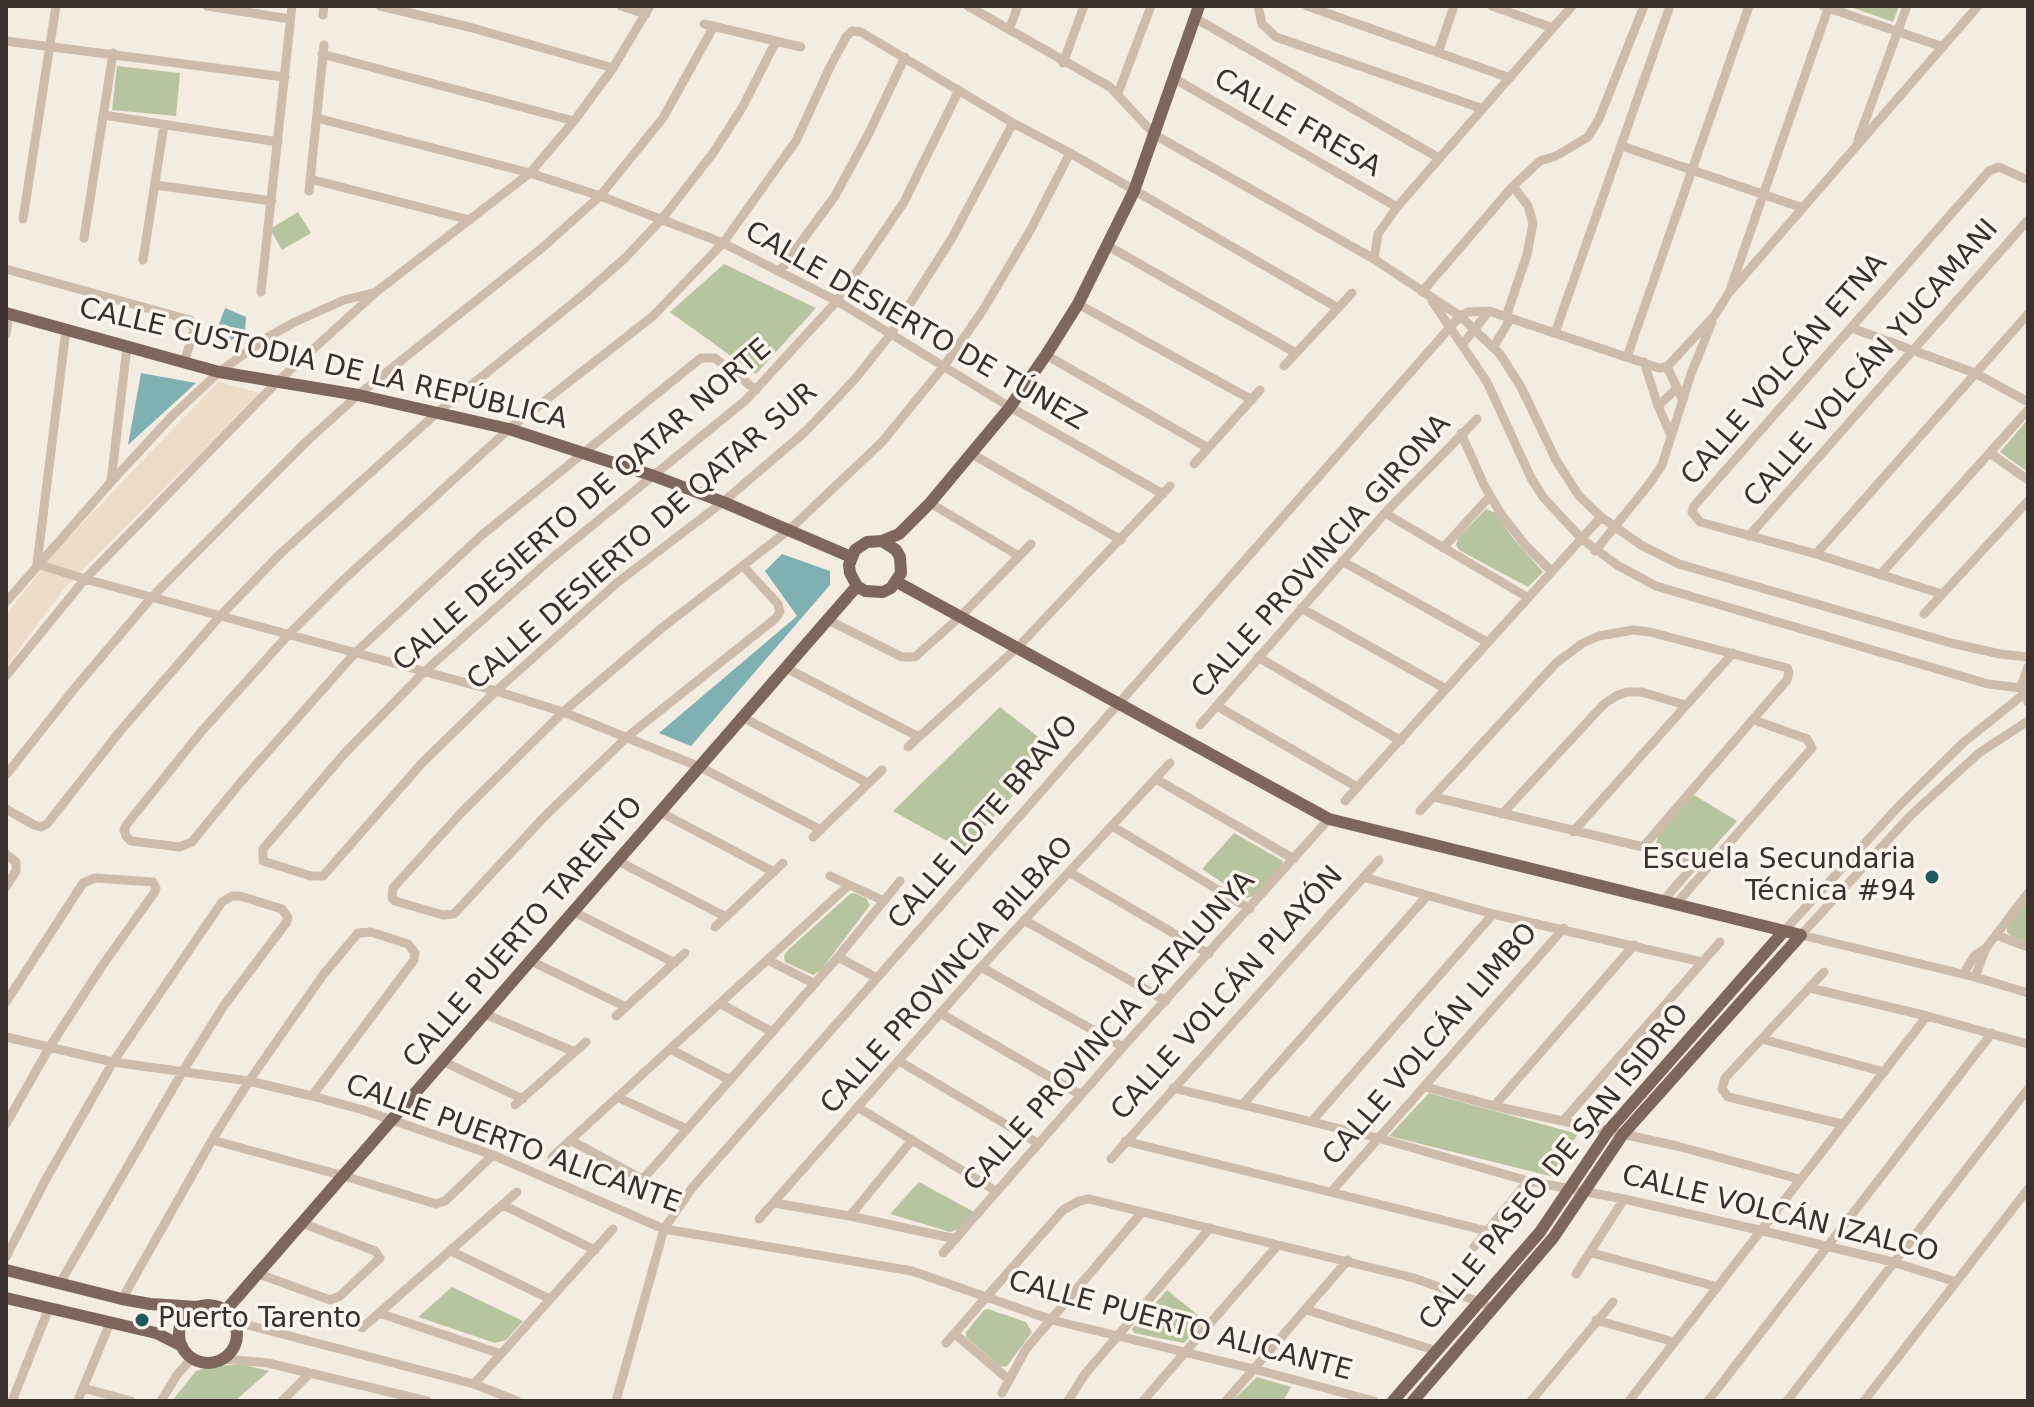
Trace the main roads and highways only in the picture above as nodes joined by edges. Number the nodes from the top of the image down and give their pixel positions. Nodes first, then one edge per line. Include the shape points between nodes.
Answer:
1 (1197, 12) edge
2 (8, 313) edge
3 (917, 516) junction
4 (882, 541) junction
5 (851, 557) junction
6 (902, 564) junction
7 (897, 582) junction
8 (857, 586) junction
9 (1784, 931) junction
10 (6, 1270) edge
11 (6, 1298) edge
12 (198, 1307) junction
13 (226, 1310) junction
14 (182, 1346) junction
15 (1393, 1401) edge
16 (1413, 1401) edge

1 - 3 main road via 1134,191 1078,304 1010,407
2 - 5 main road, CALLE CUSTODIA DE LA REPÚBLICA via 219,372 358,395 509,429 654,476
3 - 4 main road via 899,534
3 - 6 main road
4 - 5 main road via 867,542
4 - 6 main road via 896,550
5 - 8 main road via 850,573
6 - 7 main road
7 - 8 main road via 883,592
7 - 9 main road via 1329,819
8 - 13 main road, CALLE PUERTO TARENTO
9 - 15 main road, CALLE PASEO DE SAN ISIDRO via 1609,1130 1540,1232
9 - 16 main road, CALLE PASEO DE SAN ISIDRO via 1801,935 1623,1134 1553,1238
10 - 12 main road via 122,1299
11 - 14 main road via 156,1333
12 - 13 main road
12 - 14 main road via 180,1327
13 - 14 main road via 236,1322 236,1343 224,1359 212,1363 192,1358

